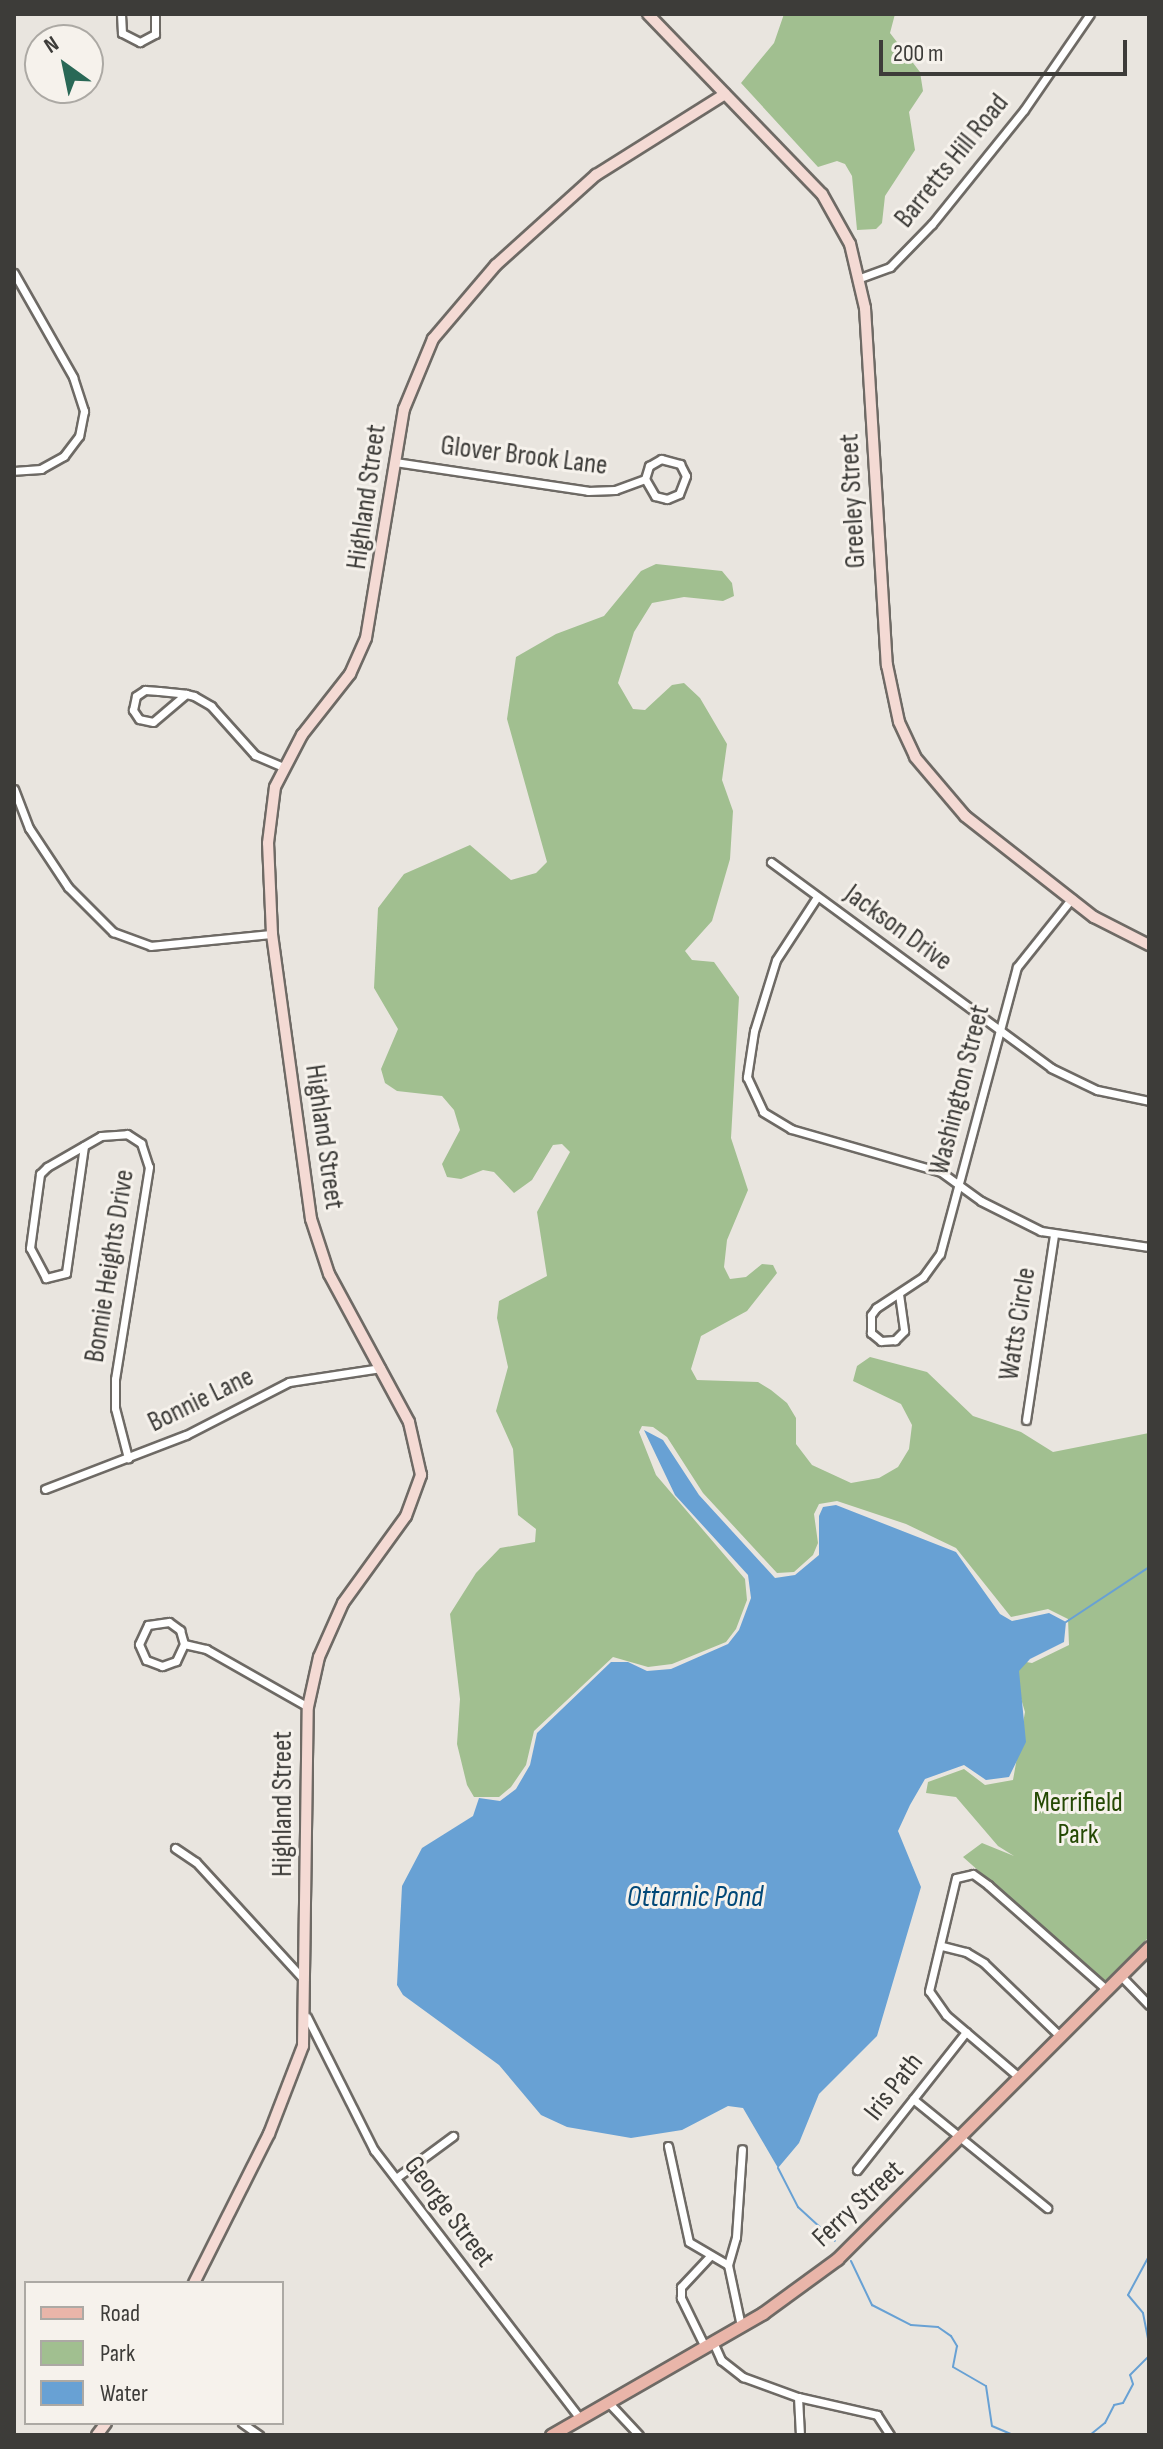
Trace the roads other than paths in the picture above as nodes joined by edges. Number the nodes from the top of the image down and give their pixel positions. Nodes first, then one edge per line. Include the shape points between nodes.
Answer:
1 (121, 14) edge
2 (155, 14) edge
3 (648, 14) edge
4 (1090, 14) edge
5 (725, 94) junction
6 (14, 273) edge
7 (860, 278) junction
8 (395, 462) junction
9 (14, 471) edge
10 (645, 479) junction
11 (186, 694) junction
12 (283, 767) junction
13 (14, 789) edge
14 (771, 862) dead end
15 (817, 897) junction
16 (1072, 898) junction
17 (272, 934) junction
18 (1149, 945) edge
19 (999, 1030) junction
20 (1149, 1101) edge
21 (84, 1146) junction
22 (959, 1184) junction
23 (1054, 1235) junction
24 (1149, 1247) edge
25 (899, 1294) junction
26 (381, 1368) junction
27 (1026, 1420) dead end
28 (128, 1458) junction
29 (45, 1489) dead end
30 (184, 1644) junction
31 (308, 1707) junction
32 (175, 1848) dead end
33 (942, 1946) junction
34 (1149, 1947) edge
35 (1121, 1976) junction
36 (304, 1980) junction
37 (1107, 1990) junction
38 (1149, 2005) edge
39 (307, 2017) junction
40 (966, 2032) junction
41 (1061, 2037) junction
42 (1020, 2078) junction
43 (913, 2099) junction
44 (453, 2136) dead end
45 (958, 2140) junction
46 (668, 2146) dead end
47 (742, 2149) dead end
48 (857, 2170) dead end
49 (396, 2178) junction
50 (1047, 2208) dead end
51 (710, 2256) junction
52 (728, 2265) junction
53 (195, 2281) edge
54 (741, 2326) junction
55 (709, 2345) junction
56 (798, 2397) junction
57 (608, 2402) junction
58 (580, 2418) junction
59 (551, 2435) edge
60 (639, 2435) edge
61 (800, 2435) edge
62 (890, 2435) edge

1 - 2 street via 122,33 140,42 155,34
3 - 5 street, Greeley Street
4 - 7 street, Barretts Hill Road via 1039,90 932,224 890,267
5 - 7 street, Greeley Street via 822,194 842,227
5 - 8 street, Highland Street via 596,175 456,308 416,372
6 - 9 street via 73,377 84,411 79,436 64,456 41,469
7 - 16 street, Greeley Street via 886,652 899,722 925,774 950,803
8 - 10 street, Glover Brook Lane via 588,491 615,490
8 - 12 street, Highland Street via 366,638 350,674
10 - 10 street, Glover Brook Lane via 650,491 667,499 679,494 686,476 680,464 668,458 654,461
11 - 11 street via 153,722 139,719 133,710 136,696 145,690
11 - 12 street via 211,706 255,755
12 - 17 street, Highland Street via 270,815
13 - 17 street via 29,828 68,887 113,932 151,946
14 - 15 street, Jackson Drive
15 - 19 street, Jackson Drive
15 - 22 street via 776,960 748,1060 752,1093 774,1122 941,1172
16 - 18 street, Greeley Street via 1112,928
16 - 19 street, Washington Street via 1017,967
17 - 26 street, Highland Street via 315,1238
19 - 20 street, Jackson Drive via 1079,1083
19 - 22 street, Washington Street
21 - 21 street, Bonnie Heights Drive via 47,1167 36,1182 30,1248 46,1278 61,1278 69,1266
21 - 28 street, Bonnie Heights Drive via 101,1136 127,1134 141,1143 149,1167 115,1379 115,1408
22 - 23 street via 1014,1220
22 - 25 street, Washington Street via 936,1262
23 - 24 street
23 - 27 street, Watts Circle
25 - 25 street, Washington Street via 904,1331 895,1340 881,1341 871,1333 871,1315
26 - 28 street, Bonnie Lane via 289,1382 204,1427
26 - 31 street, Highland Street via 416,1441 419,1489 333,1620
28 - 29 street, Bonnie Lane
30 - 30 street via 178,1627 162,1621 146,1628 139,1644 146,1660 162,1666 176,1661
30 - 31 street via 206,1649
31 - 36 street, Highland Street
32 - 36 street via 196,1862
33 - 37 street via 952,1887 964,1873 988,1885
33 - 40 street via 929,1991
33 - 41 street via 984,1963
34 - 35 main road, Ferry Street
35 - 37 main road, Ferry Street
35 - 38 street
36 - 39 street, Highland Street
37 - 41 main road, Ferry Street
39 - 49 street, George Street via 374,2150
39 - 53 street, Highland Street via 294,2077
40 - 42 street
40 - 43 street, Iris Path
41 - 42 main road, Ferry Street
42 - 45 main road, Ferry Street
43 - 45 street
43 - 48 street, Iris Path
44 - 49 street
45 - 50 street
45 - 54 main road, Ferry Street via 837,2259
46 - 51 street via 689,2242
47 - 52 street via 736,2237
49 - 58 street, George Street
51 - 52 street
51 - 55 street via 681,2287 681,2298
52 - 54 street
54 - 55 main road, Ferry Street
55 - 56 street via 736,2373
55 - 57 main road, Ferry Street
56 - 61 street
56 - 62 street via 877,2415
57 - 58 main road, Ferry Street
57 - 60 street
58 - 59 main road, Ferry Street

